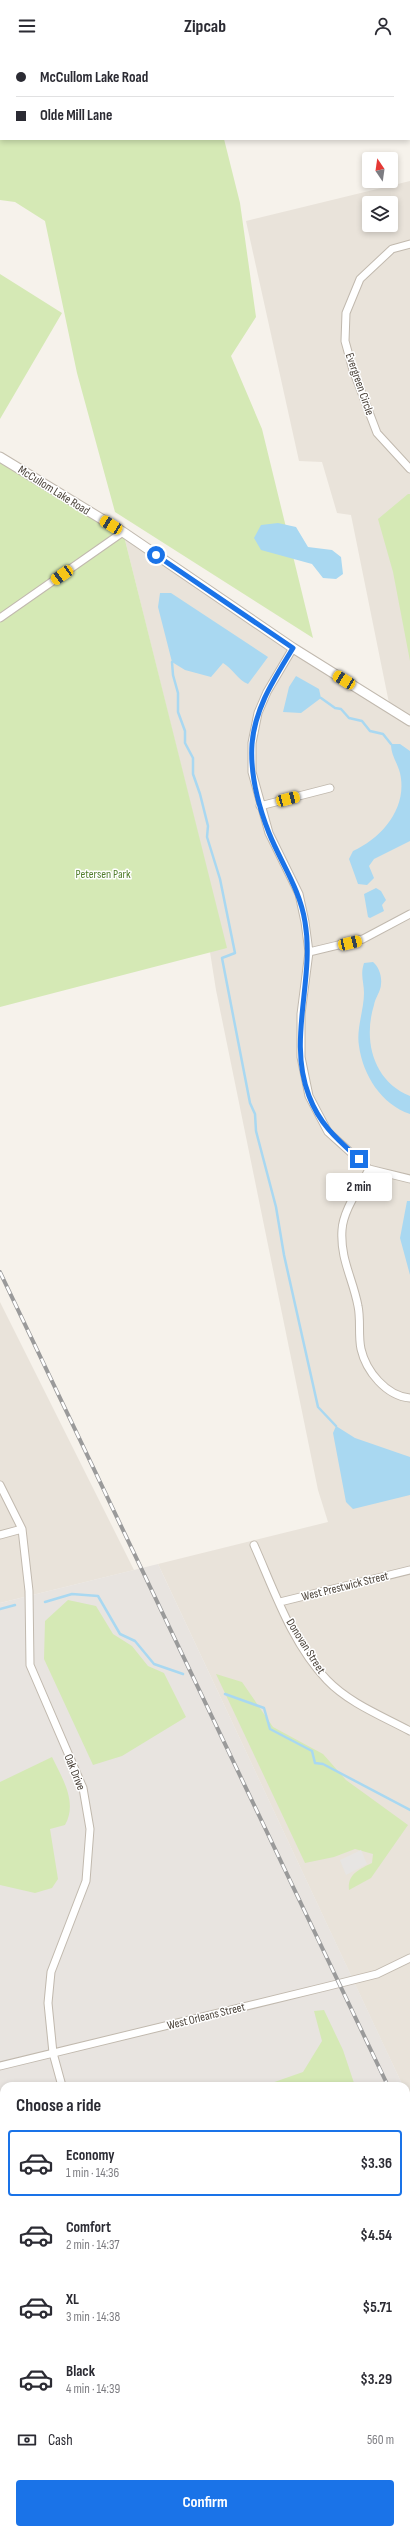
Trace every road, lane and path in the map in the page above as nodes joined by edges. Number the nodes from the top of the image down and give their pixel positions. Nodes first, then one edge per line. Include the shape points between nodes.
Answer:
1 (410, 244) edge
2 (0, 456) edge
3 (410, 469) edge
4 (123, 532) junction
5 (0, 618) edge
6 (293, 648) junction
7 (410, 721) edge
8 (330, 788) dead end
9 (260, 806) junction
10 (410, 914) edge
11 (309, 952) junction
12 (369, 1168) junction
13 (410, 1178) edge
14 (410, 1398) edge
15 (0, 1485) edge
16 (22, 1529) junction
17 (0, 1535) edge
18 (254, 1546) dead end
19 (410, 1570) edge
20 (280, 1602) junction
21 (410, 1731) edge
22 (410, 1958) edge
23 (54, 2053) junction
24 (0, 2066) edge
25 (61, 2082) edge

1 - 3 street, Evergreen Circle via 392,249 360,279 346,313 345,341 377,433
2 - 4 street, McCullom Lake Road
4 - 5 street
4 - 6 street, McCullom Lake Road
6 - 7 street, McCullom Lake Road
6 - 9 street via 267,692 258,714 252,743 252,772
8 - 9 street
9 - 11 street via 269,833 299,894
10 - 11 street via 363,940
11 - 12 street via 302,1014 301,1057 309,1096 328,1132
12 - 13 street
12 - 14 street via 342,1228 343,1260 358,1307 361,1348 366,1365 387,1388
15 - 16 street, Oak Drive
16 - 17 street
16 - 23 street, Oak Drive via 29,1591 30,1665 83,1788 90,1829 86,1881 50,1972 48,2003
18 - 20 street, Donovan Street
19 - 20 street, West Prestwick Street
20 - 21 street, Donovan Street via 310,1658 327,1680 357,1703
22 - 23 street, West Orleans Street via 372,1975
23 - 24 street, West Orleans Street
23 - 25 street, Oak Drive

